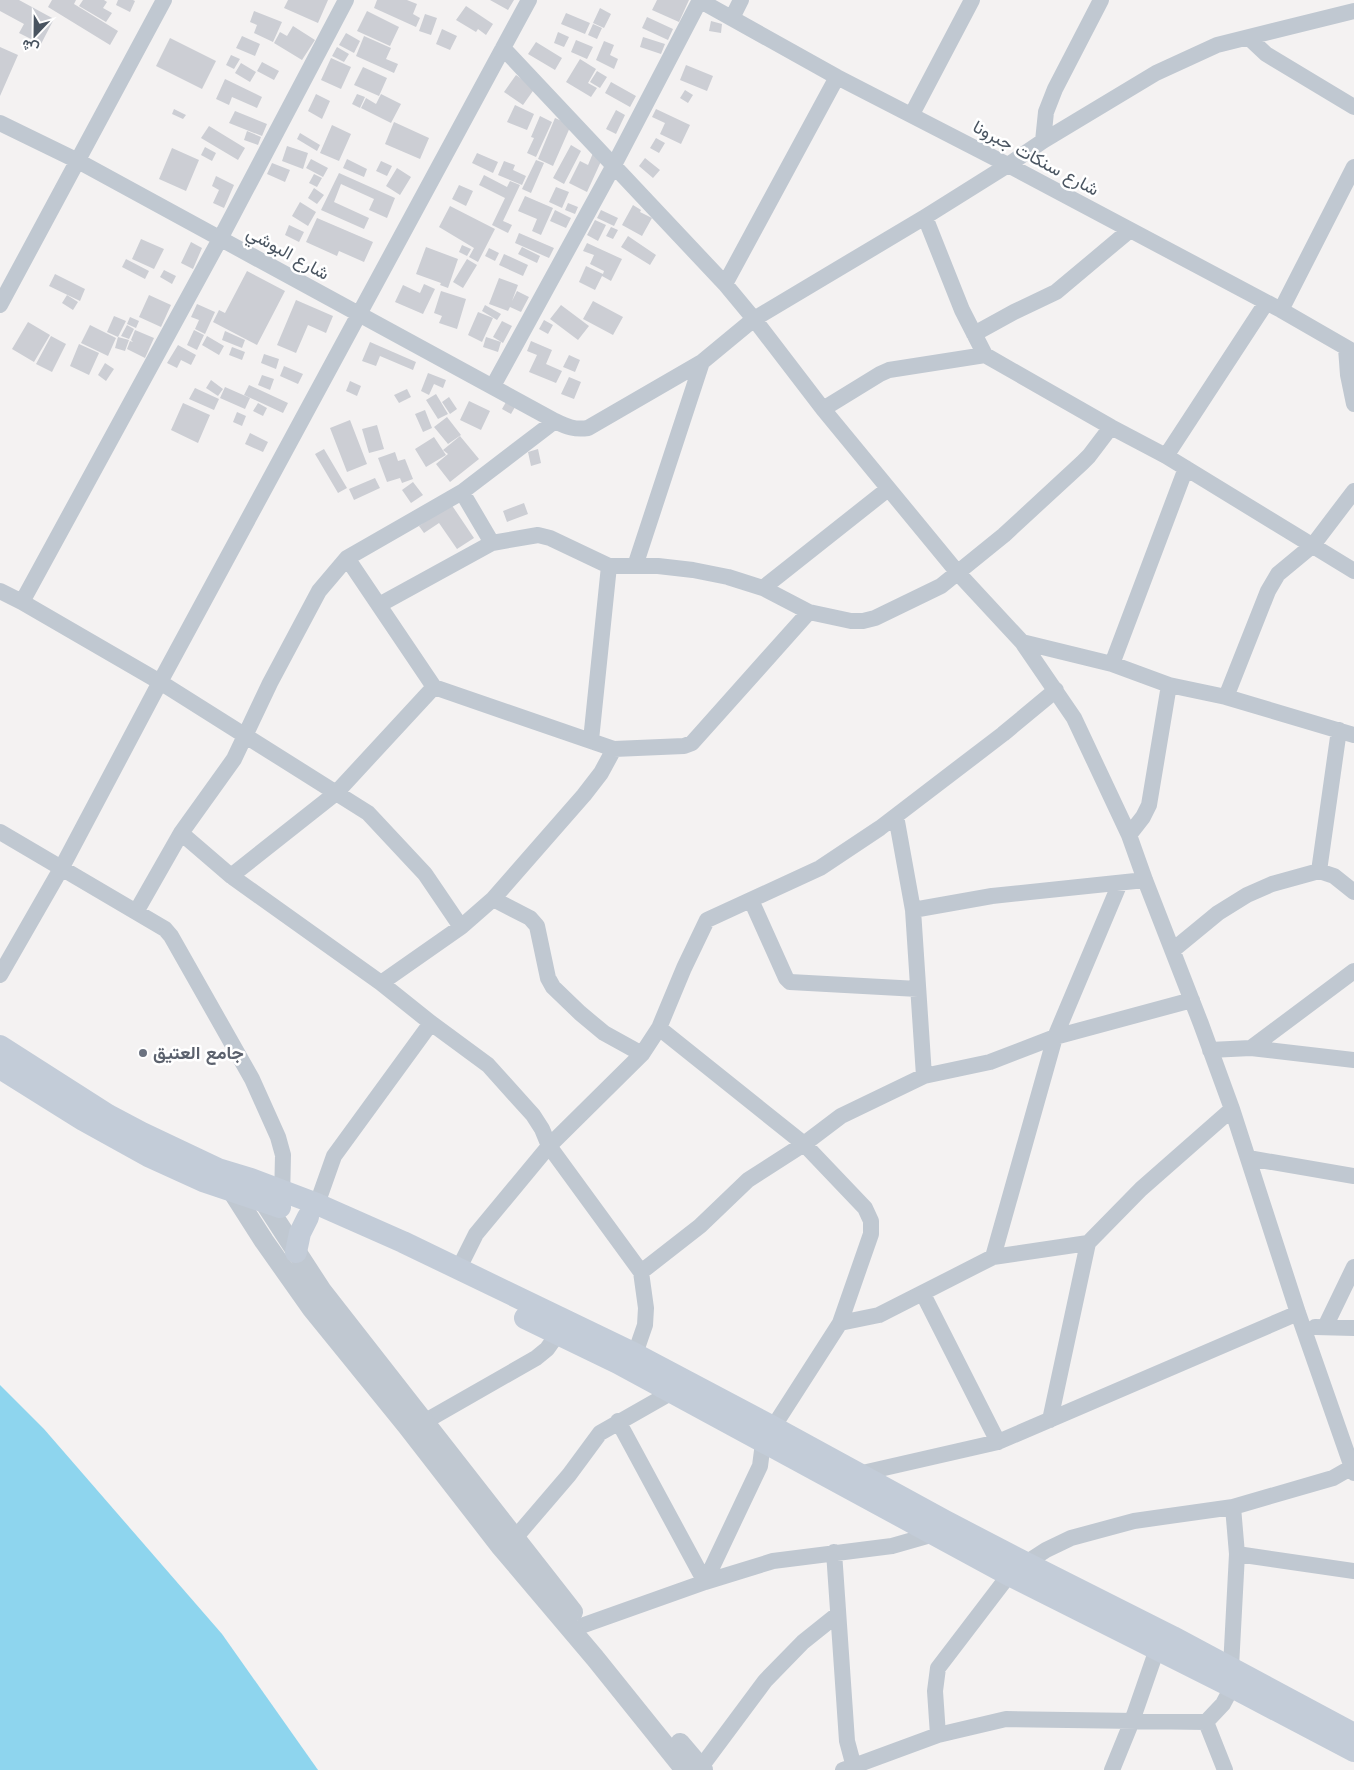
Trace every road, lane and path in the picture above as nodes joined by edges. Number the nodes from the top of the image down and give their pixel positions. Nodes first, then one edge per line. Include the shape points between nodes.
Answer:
1 (164, 0) edge
2 (346, 0) edge
3 (529, 0) edge
4 (699, 0) edge
5 (741, 0) edge
6 (972, 0) edge
7 (1101, 0) edge
8 (1354, 11) edge
9 (732, 18) junction
10 (1249, 38) junction
11 (503, 48) junction
12 (837, 77) junction
13 (1354, 107) edge
14 (912, 114) junction
15 (0, 123) edge
16 (1043, 141) junction
17 (78, 161) junction
18 (614, 165) junction
19 (1008, 165) junction
20 (1354, 167) edge
21 (925, 217) junction
22 (1130, 230) junction
23 (220, 239) junction
24 (725, 284) junction
25 (1266, 303) junction
26 (0, 305) edge
27 (1281, 310) junction
28 (358, 314) junction
29 (754, 319) junction
30 (974, 334) junction
31 (1350, 350) edge
32 (985, 356) junction
33 (702, 362) junction
34 (493, 386) junction
35 (1354, 404) edge
36 (822, 409) junction
37 (556, 421) junction
38 (1111, 427) junction
39 (1166, 456) junction
40 (1186, 468) junction
41 (888, 489) junction
42 (462, 492) junction
43 (1354, 492) edge
44 (492, 543) junction
45 (1314, 545) junction
46 (347, 558) junction
47 (609, 566) junction
48 (635, 566) junction
49 (1354, 571) edge
50 (958, 573) junction
51 (763, 588) junction
52 (0, 591) edge
53 (22, 602) junction
54 (379, 605) junction
55 (809, 612) junction
56 (1022, 642) junction
57 (1112, 664) junction
58 (160, 682) junction
59 (1169, 685) junction
60 (434, 687) junction
61 (1056, 690) junction
62 (1226, 697) junction
63 (1346, 732) edge
64 (246, 736) junction
65 (591, 740) junction
66 (614, 749) junction
67 (336, 792) junction
68 (896, 816) junction
69 (0, 832) edge
70 (180, 833) junction
71 (1129, 835) junction
72 (62, 867) junction
73 (1318, 871) junction
74 (231, 876) junction
75 (1144, 880) junction
76 (1120, 883) junction
77 (1354, 892) edge
78 (493, 899) junction
79 (751, 900) junction
80 (913, 910) junction
81 (136, 912) junction
82 (461, 928) junction
83 (1172, 950) junction
84 (1354, 971) edge
85 (0, 975) edge
86 (381, 983) junction
87 (918, 989) junction
88 (1192, 1000) junction
89 (431, 1023) junction
90 (659, 1028) junction
91 (1055, 1037) junction
92 (0, 1046) edge
93 (1251, 1048) junction
94 (1210, 1050) junction
95 (642, 1054) junction
96 (1354, 1060) edge
97 (0, 1068) edge
98 (924, 1076) junction
99 (1232, 1110) junction
100 (804, 1144) junction
101 (549, 1146) junction
102 (1248, 1158) junction
103 (218, 1169) junction
104 (1354, 1176) edge
105 (232, 1190) junction
106 (275, 1199) junction
107 (313, 1211) junction
108 (1088, 1243) junction
109 (296, 1252) junction
110 (994, 1257) junction
111 (1354, 1267) edge
112 (459, 1268) junction
113 (641, 1272) junction
114 (923, 1294) junction
115 (1300, 1320) junction
116 (840, 1323) junction
117 (1325, 1327) junction
118 (1354, 1328) edge
119 (557, 1334) junction
120 (635, 1354) junction
121 (672, 1392) junction
122 (1050, 1420) junction
123 (618, 1421) junction
124 (424, 1422) junction
125 (768, 1435) junction
126 (998, 1442) junction
127 (1353, 1468) edge
128 (858, 1474) junction
129 (1233, 1507) junction
130 (934, 1534) junction
131 (515, 1538) junction
132 (834, 1552) junction
133 (1237, 1554) junction
134 (1017, 1569) junction
135 (1354, 1571) edge
136 (705, 1582) junction
137 (838, 1614) junction
138 (584, 1625) junction
139 (1158, 1649) junction
140 (1231, 1677) junction
141 (1132, 1721) junction
142 (1206, 1722) junction
143 (1354, 1734) edge
144 (938, 1735) junction
145 (1354, 1751) edge
146 (696, 1769) edge
147 (852, 1769) edge
148 (1112, 1770) edge
149 (1225, 1770) edge

1 - 17 street
2 - 23 street
3 - 11 street
4 - 9 street, شارع سنكات جبرونا
4 - 18 street
5 - 9 street
6 - 14 street
7 - 16 street via 1055,89 1046,112
8 - 10 street, شارع البوشي
9 - 12 street, شارع سنكات جبرونا
10 - 13 street via 1266,54
10 - 16 street, شارع البوشي via 1216,45 1156,73
11 - 18 street
11 - 28 street
12 - 14 street, شارع سنكات جبرونا
12 - 24 street
14 - 19 street, شارع سنكات جبرونا
15 - 17 street, شارع البوشي
16 - 19 street, شارع البوشي
17 - 23 street, شارع البوشي
17 - 26 street
18 - 24 street
18 - 34 street
19 - 21 street, شارع البوشي
19 - 22 street, شارع سنكات جبرونا
20 - 27 street
21 - 29 street, شارع البوشي
21 - 30 street
22 - 25 street, شارع سنكات جبرونا
22 - 30 street via 1056,292
23 - 28 street, شارع البوشي
23 - 53 street
24 - 29 street
25 - 27 street, شارع سنكات جبرونا
25 - 39 street
27 - 31 street, شارع سنكات جبرونا
28 - 34 street, شارع البوشي
28 - 58 street
29 - 33 street, شارع البوشي
29 - 36 street
30 - 32 street
31 - 35 street via 1348,376
32 - 36 street via 889,370
32 - 38 street
33 - 37 street, شارع البوشي via 588,428 569,428
33 - 48 street
34 - 37 street, شارع البوشي
36 - 41 street
37 - 42 street
38 - 39 street
38 - 50 street via 1090,456
39 - 40 street
40 - 45 street
40 - 57 street
41 - 50 street
41 - 51 street
42 - 44 street
42 - 46 street
43 - 45 street
44 - 47 street via 538,536 550,538
44 - 54 street
45 - 49 street
45 - 62 street via 1278,574 1268,591
46 - 54 street
46 - 64 street via 319,591
47 - 48 street
47 - 65 street
48 - 51 street via 693,570
50 - 55 street via 941,586 863,622
50 - 56 street
51 - 55 street
52 - 53 street
53 - 58 street
54 - 60 street
55 - 66 street via 692,743
56 - 57 street
56 - 61 street
57 - 59 street
58 - 64 street
58 - 72 street
59 - 62 street
59 - 71 street via 1149,805
60 - 65 street
60 - 67 street
61 - 68 street
61 - 71 street via 1074,718
62 - 63 street
63 - 73 street
64 - 67 street
64 - 70 street via 234,759
65 - 66 street
66 - 78 street via 584,795
67 - 74 street
67 - 82 street via 368,813 395,840 425,874
68 - 79 street via 820,868
68 - 80 street
69 - 72 street
70 - 74 street
70 - 81 street
71 - 75 street
72 - 81 street
72 - 85 street
73 - 77 street via 1334,876
73 - 83 street via 1253,892 1218,913
74 - 86 street
75 - 76 street
75 - 83 street
76 - 80 street via 992,896
76 - 91 street
78 - 82 street
78 - 95 street via 530,918 538,926 548,978 553,987 604,1033
79 - 87 street via 790,982
79 - 90 street via 707,920
80 - 87 street
81 - 106 street via 172,936 252,1078 283,1155
82 - 86 street
83 - 88 street
84 - 93 street
86 - 89 street
87 - 98 street
88 - 91 street
88 - 94 street
89 - 101 street via 488,1065 533,1115
89 - 107 street via 334,1156
90 - 95 street
90 - 100 street
91 - 98 street via 990,1062
91 - 110 street
92 - 103 main road via 108,1115
93 - 94 street
93 - 96 street
94 - 99 street
95 - 101 street
97 - 105 main road via 148,1156 202,1181
98 - 100 street via 841,1116
99 - 102 street
99 - 108 street via 1140,1189
100 - 113 street via 748,1180 700,1226
100 - 116 street via 864,1208 871,1221 871,1234
101 - 112 street via 476,1234
101 - 113 street
102 - 104 street
102 - 115 street
103 - 105 street
103 - 106 main road via 251,1180
105 - 106 main road
105 - 146 street via 312,1309 501,1547 595,1658
106 - 107 main road
106 - 109 street
107 - 109 main road via 300,1233
107 - 112 main road
107 - 119 main road
108 - 110 street
108 - 122 street
109 - 124 street via 322,1291
110 - 114 street
111 - 117 street
112 - 120 main road
113 - 120 street via 645,1325
114 - 116 street via 879,1315
114 - 126 street
115 - 117 street
115 - 122 street
115 - 127 street
116 - 125 street
117 - 118 street
119 - 121 main road
119 - 124 street via 536,1358
120 - 125 main road
121 - 123 street
121 - 125 main road
122 - 126 street
123 - 131 street via 600,1433
123 - 136 street
124 - 131 street
125 - 128 main road
125 - 130 main road
125 - 136 street via 760,1466
126 - 128 street
127 - 129 street via 1333,1478
128 - 134 main road
129 - 133 street
129 - 134 street via 1134,1521 1080,1536 1046,1550
130 - 132 street via 892,1546
130 - 134 main road
131 - 138 street
132 - 136 street via 773,1562
132 - 137 street
133 - 135 street
133 - 140 street
134 - 139 main road
134 - 140 main road via 1173,1637
134 - 144 street via 938,1668 935,1691
136 - 138 street
137 - 146 street via 803,1642 765,1681
137 - 147 street via 847,1742
138 - 146 street
139 - 140 main road
139 - 141 street
140 - 142 street via 1223,1704
140 - 143 main road
140 - 145 main road
141 - 142 street
141 - 144 street via 1006,1719
141 - 148 street
142 - 149 street
144 - 147 street

